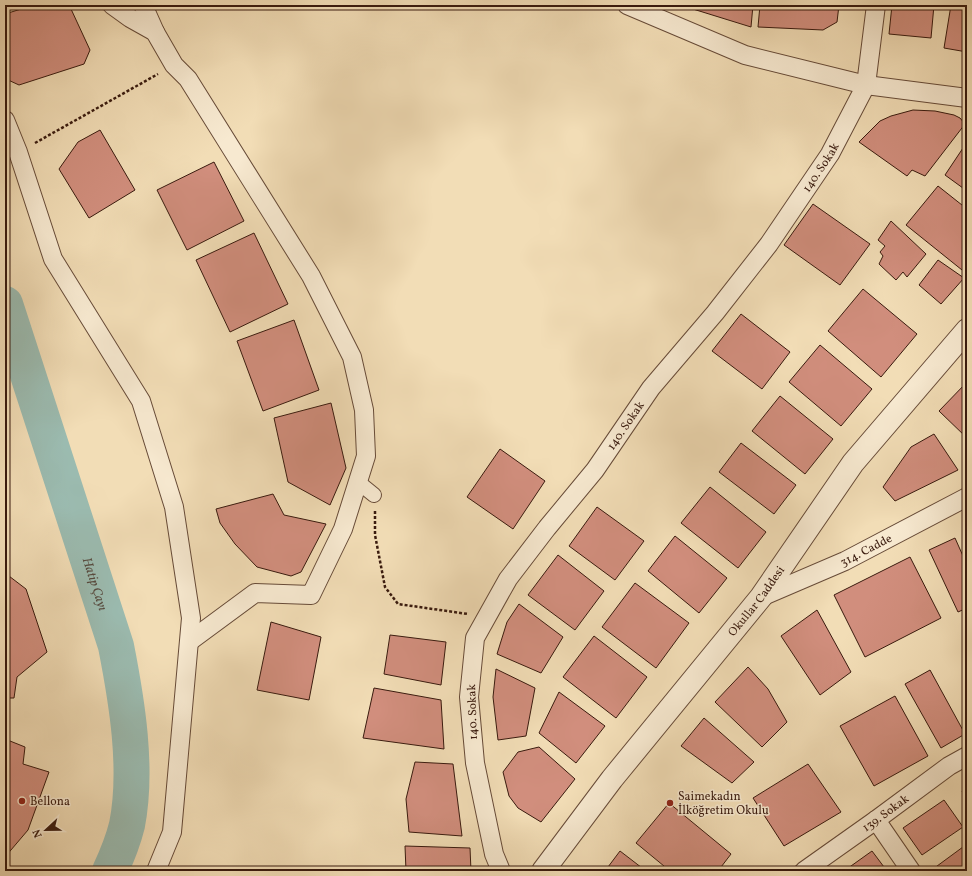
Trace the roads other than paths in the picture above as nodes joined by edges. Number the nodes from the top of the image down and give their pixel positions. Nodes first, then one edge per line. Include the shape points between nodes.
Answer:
1 (112, 5) edge
2 (144, 5) edge
3 (627, 5) edge
4 (876, 5) edge
5 (156, 32) junction
6 (866, 85) junction
7 (967, 98) edge
8 (5, 120) edge
9 (967, 330) edge
10 (358, 482) junction
11 (374, 495) road end
12 (967, 497) edge
13 (761, 597) junction
14 (190, 641) junction
15 (967, 756) edge
16 (876, 820) junction
17 (156, 871) edge
18 (501, 871) edge
19 (543, 871) edge
20 (804, 871) edge
21 (911, 871) edge

1 - 5 street
2 - 5 street
3 - 6 street via 745,55
4 - 6 street, 140. Sokak
5 - 10 street via 174,65 188,79 308,270 352,357 364,410 366,456
6 - 7 street
6 - 18 street, 140. Sokak via 830,154 769,244 715,313 650,388 595,470 547,528 482,616 475,638 469,697 475,763 494,854
8 - 14 street via 18,152 52,260 141,401 174,507 191,618
9 - 13 street, Okullar Caddesi via 853,464
10 - 11 street
10 - 14 street via 343,529 311,595 255,593
12 - 13 street, 314. Cadde via 845,561
13 - 19 street, Okullar Caddesi via 612,779
14 - 17 street via 172,832
15 - 16 street, 139. Sokak via 949,766
16 - 20 street, 139. Sokak
16 - 21 street

